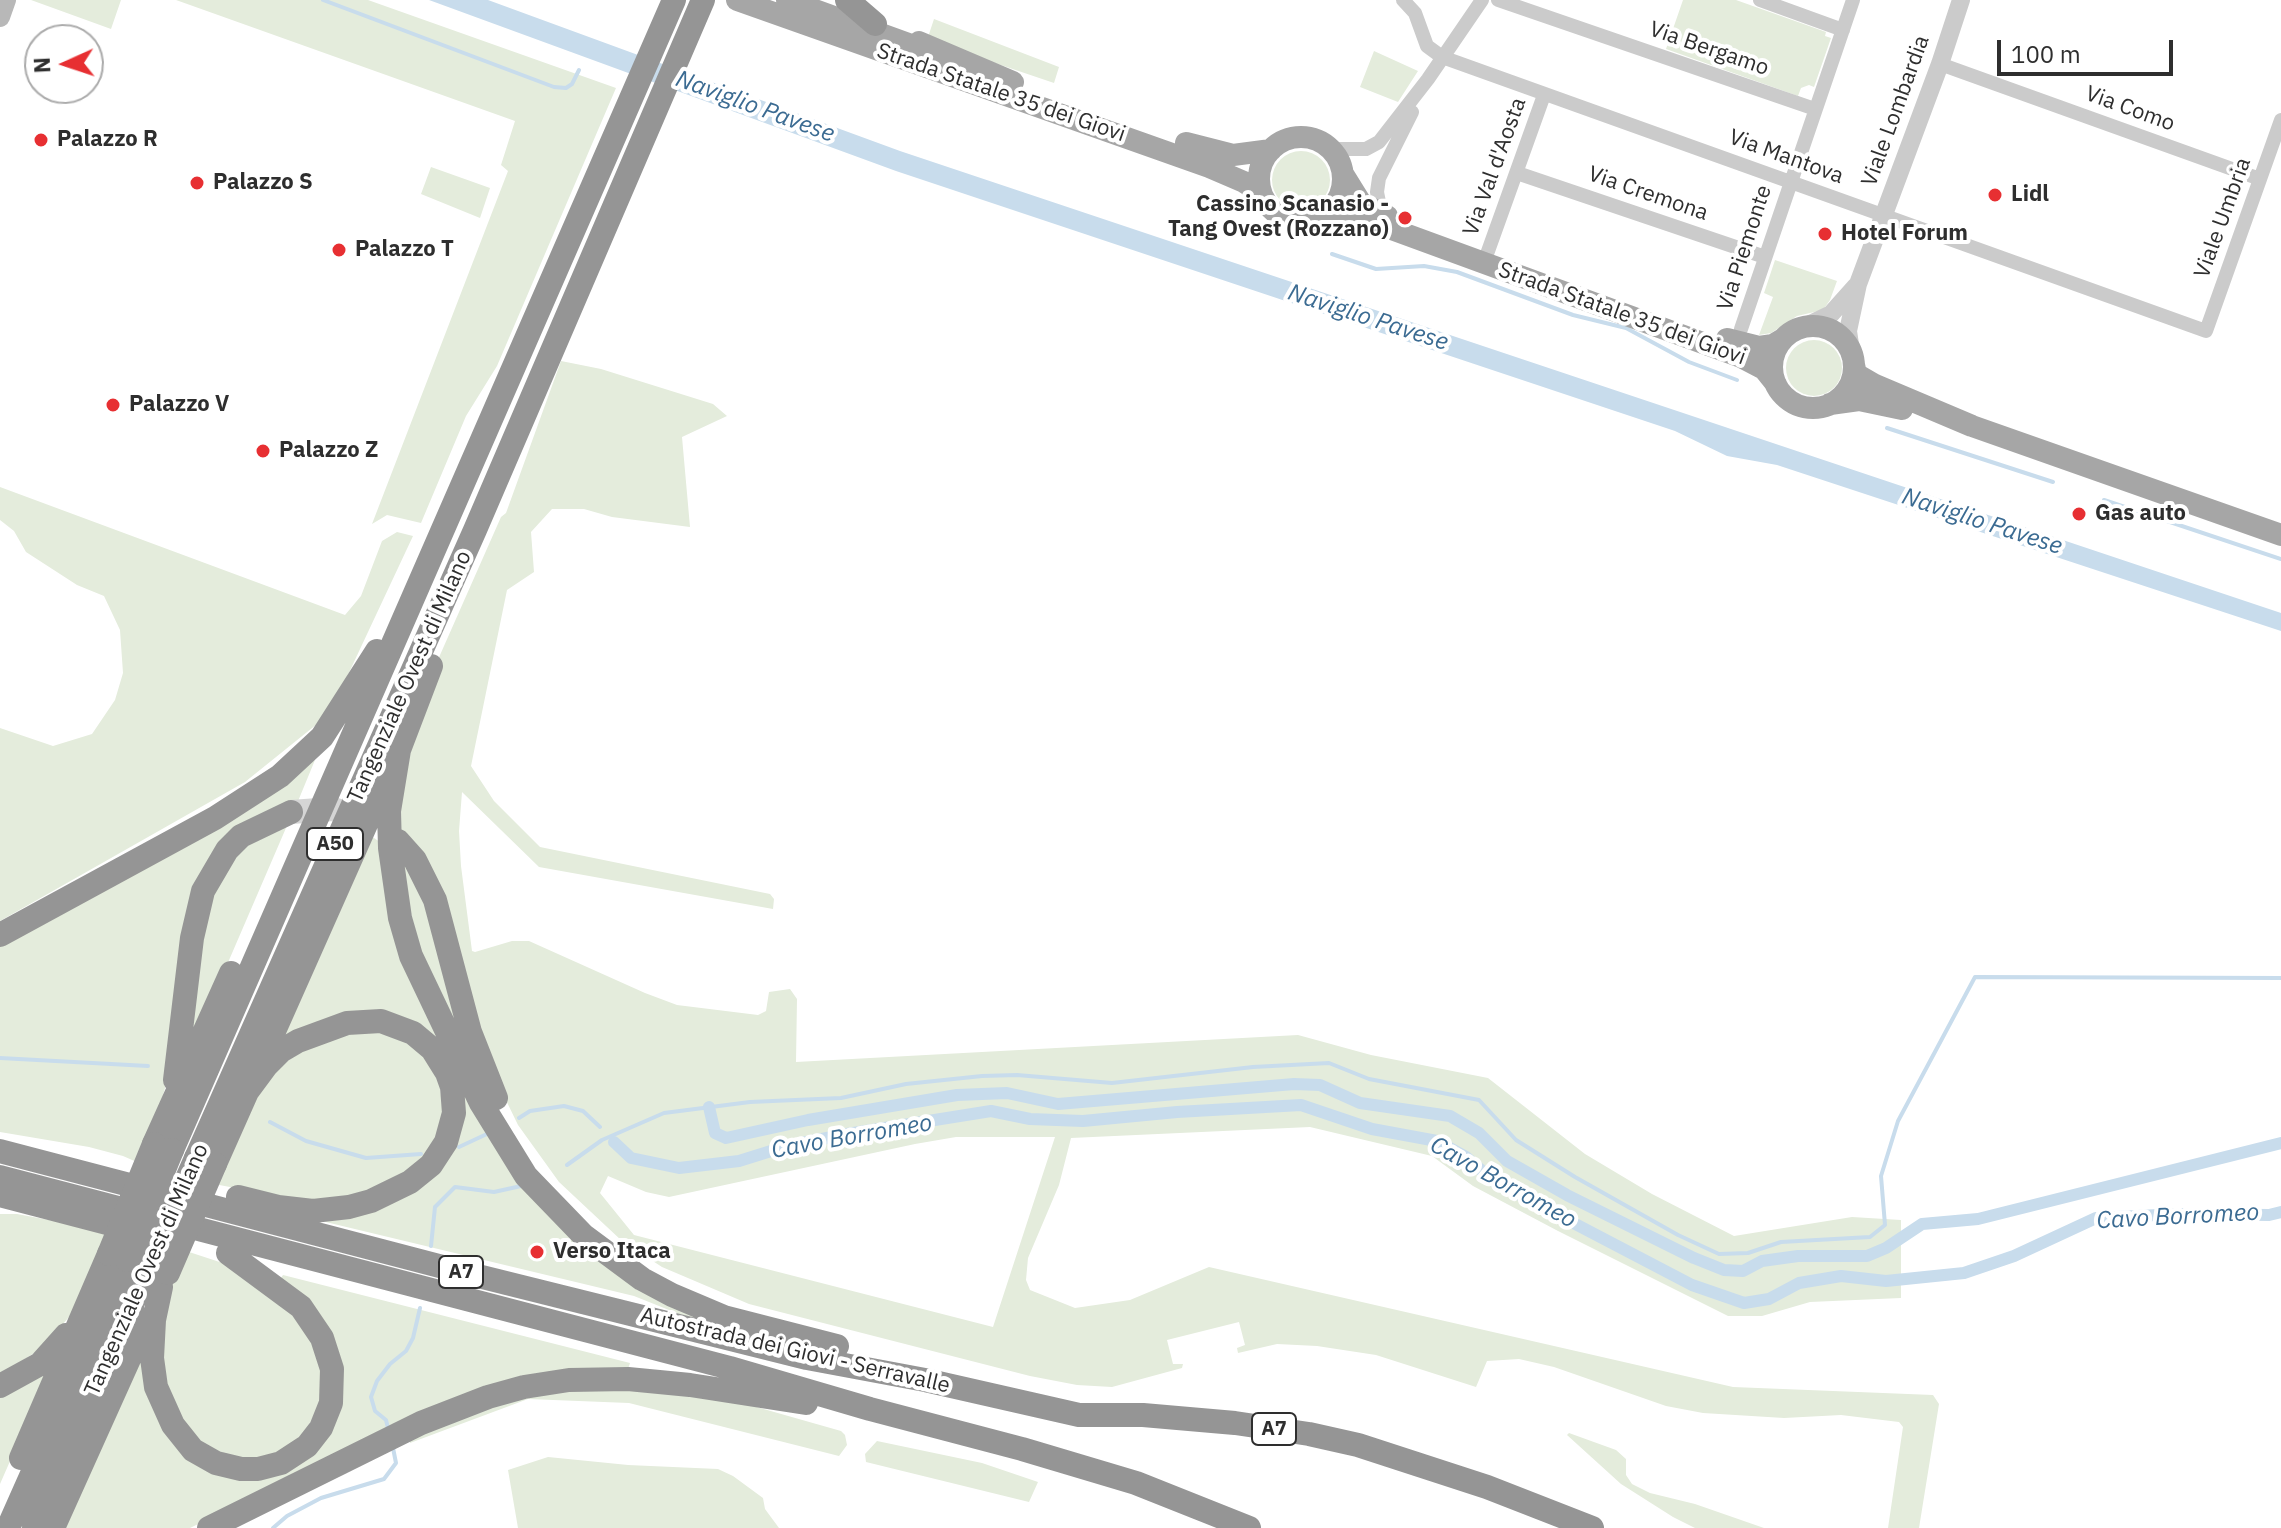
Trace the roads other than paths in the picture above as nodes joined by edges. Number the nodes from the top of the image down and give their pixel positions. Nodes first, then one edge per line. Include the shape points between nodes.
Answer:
1 (6, 0) edge
2 (674, 0) edge
3 (703, 0) edge
4 (737, 0) edge
5 (787, 0) edge
6 (823, 0) edge
7 (847, 0) edge
8 (1403, 0) edge
9 (1482, 0) edge
10 (1498, 0) edge
11 (1760, 0) edge
12 (1853, 0) edge
13 (1961, 0) edge
14 (0, 17) edge
15 (875, 24) junction
16 (1843, 30) junction
17 (1442, 57) junction
18 (1940, 64) junction
19 (1428, 79) junction
20 (1013, 82) junction
21 (1544, 95) junction
22 (1815, 109) junction
23 (2281, 120) edge
24 (1330, 149) junction
25 (1271, 150) junction
26 (1517, 173) junction
27 (1343, 174) junction
28 (2260, 179) junction
29 (1790, 182) junction
30 (1261, 193) junction
31 (1882, 214) junction
32 (1323, 216) junction
33 (1395, 220) junction
34 (1487, 254) junction
35 (1765, 257) junction
36 (1858, 284) junction
37 (1806, 326) junction
38 (1741, 329) dead end
39 (2206, 331) joint
40 (1783, 339) junction
41 (1852, 358) junction
42 (1776, 384) junction
43 (1825, 406) junction
44 (1972, 426) junction
45 (475, 530) junction
46 (2281, 535) edge
47 (424, 572) junction
48 (376, 653) junction
49 (399, 750) junction
50 (291, 812) tunnel mouth
51 (398, 841) dead end
52 (0, 935) edge
53 (246, 1093) junction
54 (172, 1105) junction
55 (163, 1147) junction
56 (0, 1151) edge
57 (205, 1161) junction
58 (0, 1177) edge
59 (0, 1195) edge
60 (36, 1206) junction
61 (0, 1207) edge
62 (228, 1253) junction
63 (143, 1267) junction
64 (86, 1307) junction
65 (837, 1346) junction
66 (730, 1368) junction
67 (925, 1380) junction
68 (0, 1386) edge
69 (870, 1409) junction
70 (0, 1507) edge
71 (8, 1528) edge
72 (34, 1528) edge
73 (53, 1528) edge
74 (209, 1528) edge
75 (1249, 1528) edge
76 (1592, 1528) edge

1 - 14 main road
2 - 47 highway, Tangenziale Ovest di Milano / A50
3 - 45 highway, Tangenziale Ovest di Milano / A50
4 - 30 main road, Strada Statale 35 dei Giovi via 1209,167
5 - 20 main road, Strada Statale 35 dei Giovi
6 - 15 main road
7 - 15 highway
8 - 17 street via 1415,13 1427,46
9 - 17 street
10 - 22 street, Via Bergamo
11 - 16 street
12 - 16 street, Via Piemonte
13 - 18 street, Viale Lombardia
15 - 20 main road
16 - 22 street, Via Piemonte
17 - 19 street
17 - 21 street, Via Mantova
18 - 28 street, Via Como
18 - 31 street, Viale Lombardia
19 - 24 street via 1379,142 1366,149
19 - 33 street via 1379,178 1380,207
20 - 25 main road, Strada Statale 35 dei Giovi via 1216,153
21 - 26 street, Via Val d'Aosta
21 - 29 street, Via Mantova
22 - 29 street, Via Piemonte
23 - 28 street, Viale Umbria
24 - 25 main road via 1307,138 1282,142
24 - 27 main road
25 - 30 main road via 1260,170
26 - 34 street, Via Val d'Aosta
26 - 35 street, Via Cremona
27 - 32 main road via 1339,198
27 - 33 main road, Strada Statale 35 dei Giovi via 1361,203
28 - 39 street, Viale Umbria
29 - 31 street, Via Mantova
29 - 35 street, Via Piemonte
30 - 32 main road via 1279,216 1293,221
31 - 36 street, Viale Lombardia
31 - 39 street, Via Mantova
32 - 42 main road, Strada Statale 35 dei Giovi via 1375,223 1741,357 1764,369
33 - 34 main road, Strada Statale 35 dei Giovi
34 - 40 main road, Strada Statale 35 dei Giovi via 1745,345 1768,346
35 - 38 street, Via Piemonte
36 - 37 street, Viale Lombardia via 1831,314
36 - 41 street, Viale Lombardia via 1848,331
37 - 40 main road
37 - 41 main road via 1830,329 1842,338
40 - 42 main road via 1773,361
41 - 43 main road via 1846,391
41 - 44 main road via 1858,376
42 - 43 main road via 1797,404
43 - 44 main road via 1867,401
44 - 46 main road
45 - 49 highway
45 - 57 highway, Tangenziale Ovest di Milano / A50
47 - 48 highway
47 - 55 highway, Tangenziale Ovest di Milano / A50
48 - 52 highway via 322,737 280,776 215,818
48 - 54 highway
49 - 53 highway
49 - 65 highway via 389,811 390,848 395,895 411,956 481,1103 526,1176 584,1236 642,1279 724,1317
50 - 54 highway via 241,836 203,891 192,938
51 - 65 highway via 415,860 435,900 488,1080 517,1135 546,1174 616,1243 677,1283
53 - 56 highway via 266,1066 298,1041 347,1023 381,1021 413,1033 432,1049 452,1087 454,1113 446,1142 421,1175 371,1201 330,1210 278,1207 77,1160
53 - 57 highway
54 - 55 highway
55 - 63 highway, Tangenziale Ovest di Milano / A50, bridge
56 - 67 highway, Autostrada dei Giovi - Serravalle / A7 via 807,1358
57 - 63 highway, Tangenziale Ovest di Milano / A50, bridge
58 - 66 highway, Autostrada dei Giovi - Serravalle / A7
59 - 60 highway, A7
60 - 61 highway
60 - 62 highway, A7
62 - 63 highway via 301,1307 322,1338 332,1369 331,1403 321,1428 307,1446 281,1463 258,1469 216,1463 193,1450 173,1425 156,1387 154,1320
62 - 66 highway, A7 via 633,1356
63 - 64 highway
63 - 71 highway, Tangenziale Ovest di Milano / A50
63 - 72 highway, Tangenziale Ovest di Milano / A50
63 - 73 highway
64 - 68 highway via 40,1364
64 - 70 highway
65 - 67 highway
66 - 69 highway, Autostrada dei Giovi - Serravalle / A7
67 - 76 highway, Autostrada dei Giovi - Serravalle / A7 via 1079,1415 1143,1415 1309,1434 1487,1487
69 - 74 highway via 628,1379 524,1387 421,1423
69 - 75 highway, Autostrada dei Giovi - Serravalle / A7 via 1136,1483

